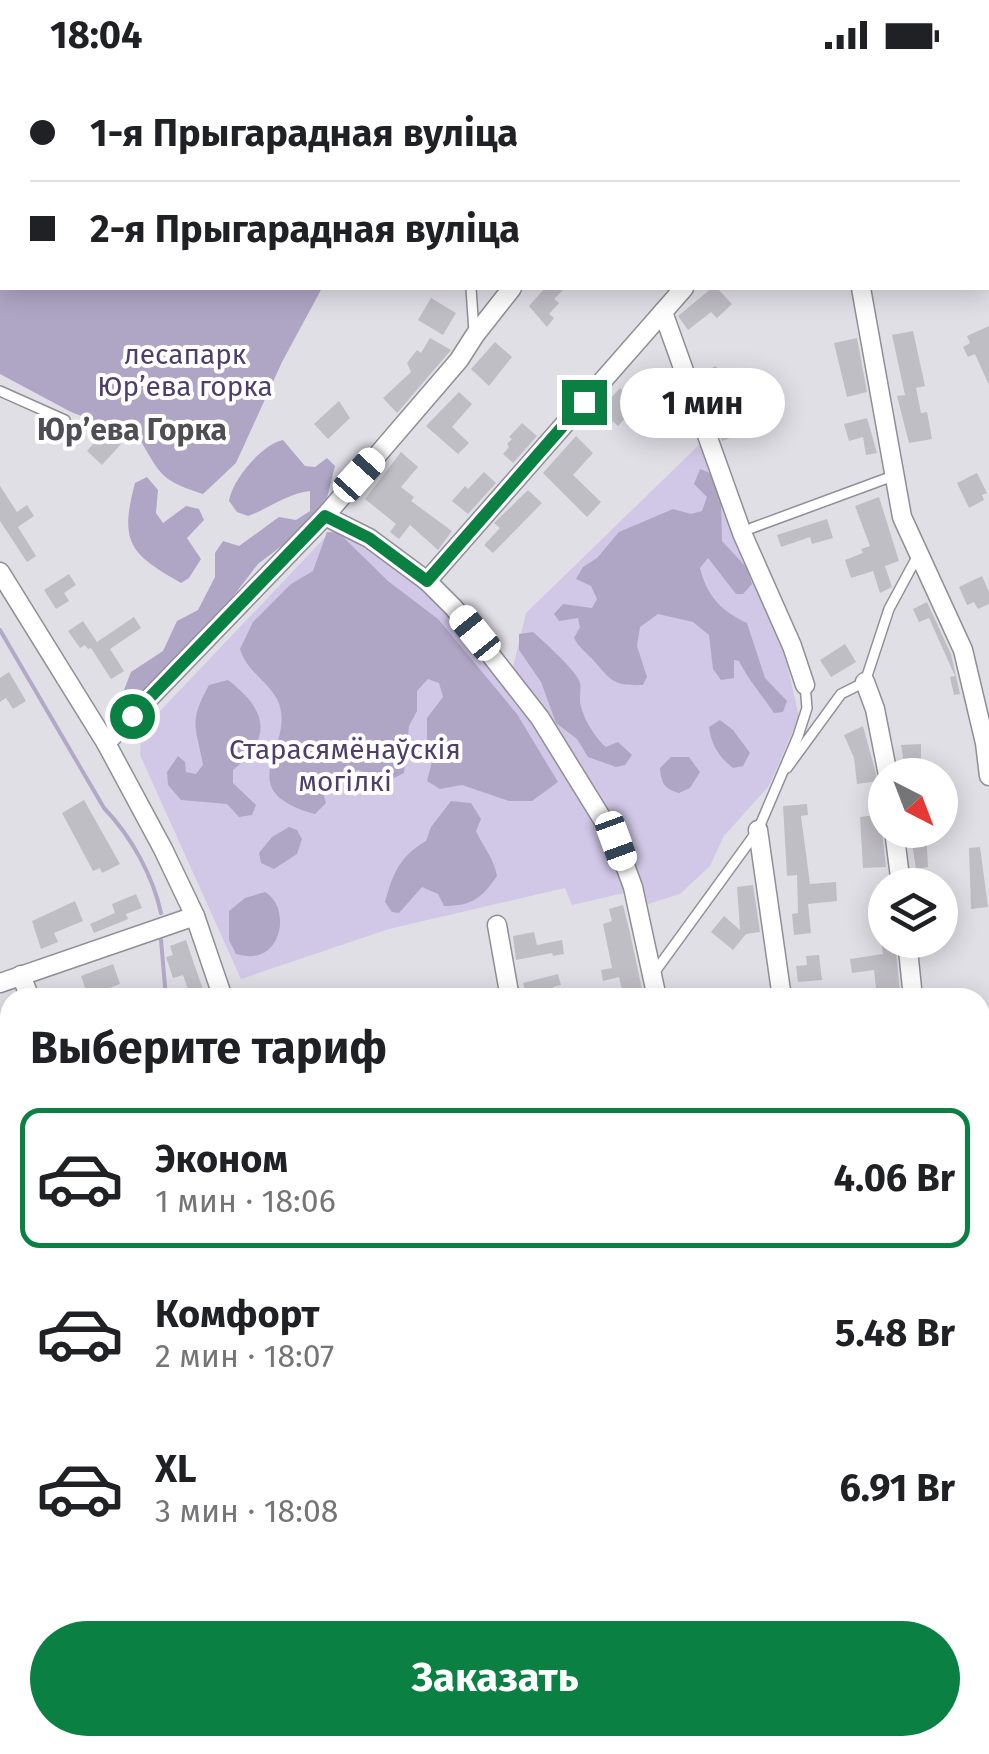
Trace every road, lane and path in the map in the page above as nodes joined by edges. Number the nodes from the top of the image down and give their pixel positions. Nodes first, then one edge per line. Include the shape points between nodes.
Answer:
1 (471, 290) edge
2 (510, 290) edge
3 (682, 290) edge
4 (861, 290) edge
5 (663, 312) junction
6 (474, 335) junction
7 (0, 391) edge
8 (65, 420) dead end
9 (894, 476) junction
10 (325, 516) junction
11 (752, 528) dead end
12 (918, 555) junction
13 (0, 572) edge
14 (427, 581) junction
15 (865, 682) junction
16 (805, 684) joint
17 (106, 743) junction
18 (885, 758) edge
19 (989, 776) edge
20 (776, 784) junction
21 (758, 830) junction
22 (195, 916) junction
23 (497, 926) dead end
24 (909, 958) edge
25 (654, 974) junction
26 (21, 976) junction
27 (0, 983) edge
28 (26, 988) edge
29 (220, 988) edge
30 (508, 988) edge
31 (656, 988) edge
32 (781, 988) edge
33 (913, 988) edge

1 - 6 lane
2 - 6 street
3 - 5 street
4 - 9 street
5 - 14 street
5 - 16 street via 742,533
6 - 10 street via 460,360
7 - 8 lane
9 - 11 lane
9 - 12 street
10 - 14 street via 369,538
10 - 17 street
12 - 15 lane via 889,609
12 - 19 street via 963,650
13 - 17 street
14 - 25 street via 506,673 616,841
15 - 18 street
15 - 20 lane via 841,694
16 - 20 lane via 807,708
17 - 22 street
20 - 21 lane
21 - 25 lane
21 - 32 street
22 - 26 street
22 - 29 street
23 - 30 street
24 - 33 street
25 - 31 street
26 - 27 street
26 - 28 street

